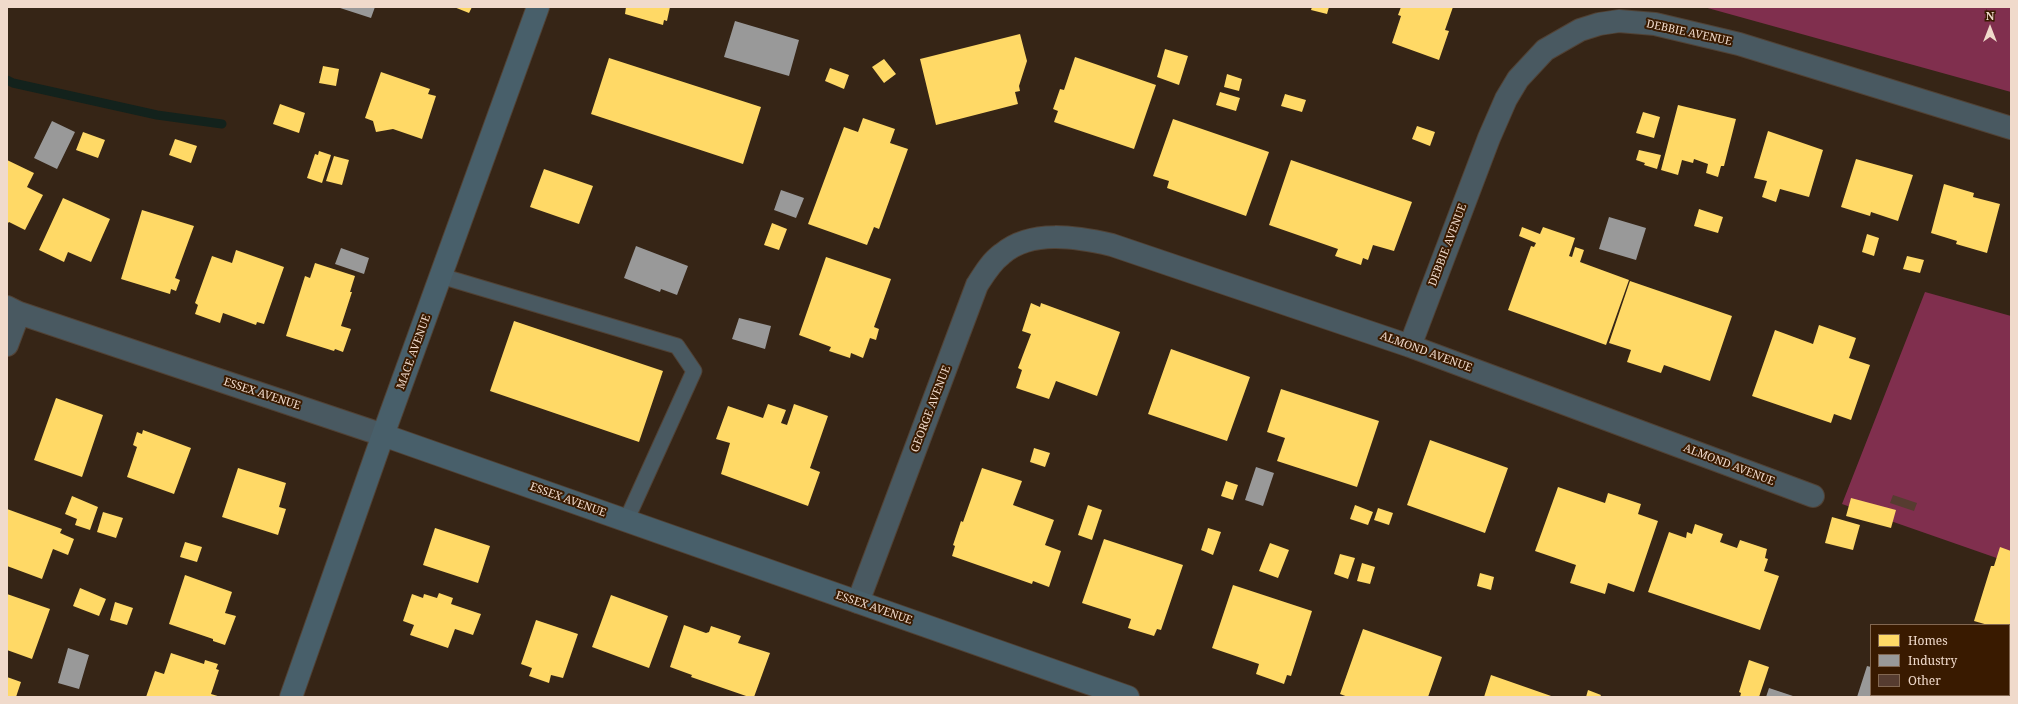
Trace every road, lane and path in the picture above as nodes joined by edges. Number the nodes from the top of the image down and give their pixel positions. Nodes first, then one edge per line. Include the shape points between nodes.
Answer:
1 (538, 7) edge
2 (2011, 128) edge
3 (1032, 238) joint
4 (441, 276) junction
5 (13, 310) edge
6 (7, 344) edge
7 (1410, 346) junction
8 (383, 434) junction
9 (1813, 496) dead end
10 (626, 521) junction
11 (858, 602) junction
12 (291, 697) edge
13 (1128, 697) edge

1 - 4 street, MACE AVENUE
2 - 7 street, DEBBIE AVENUE via 1739,44 1655,24 1620,21 1580,30 1545,50 1518,79 1506,99
3 - 7 street, ALMOND AVENUE via 1069,238 1112,245
3 - 11 street, GEORGE AVENUE via 1002,253 977,285
4 - 8 street, MACE AVENUE
4 - 10 lane via 677,346 694,371
5 - 6 street
5 - 8 street, ESSEX AVENUE
7 - 9 street, ALMOND AVENUE
8 - 10 street, ESSEX AVENUE
8 - 12 street, MACE AVENUE
10 - 11 street, ESSEX AVENUE
11 - 13 street, ESSEX AVENUE

